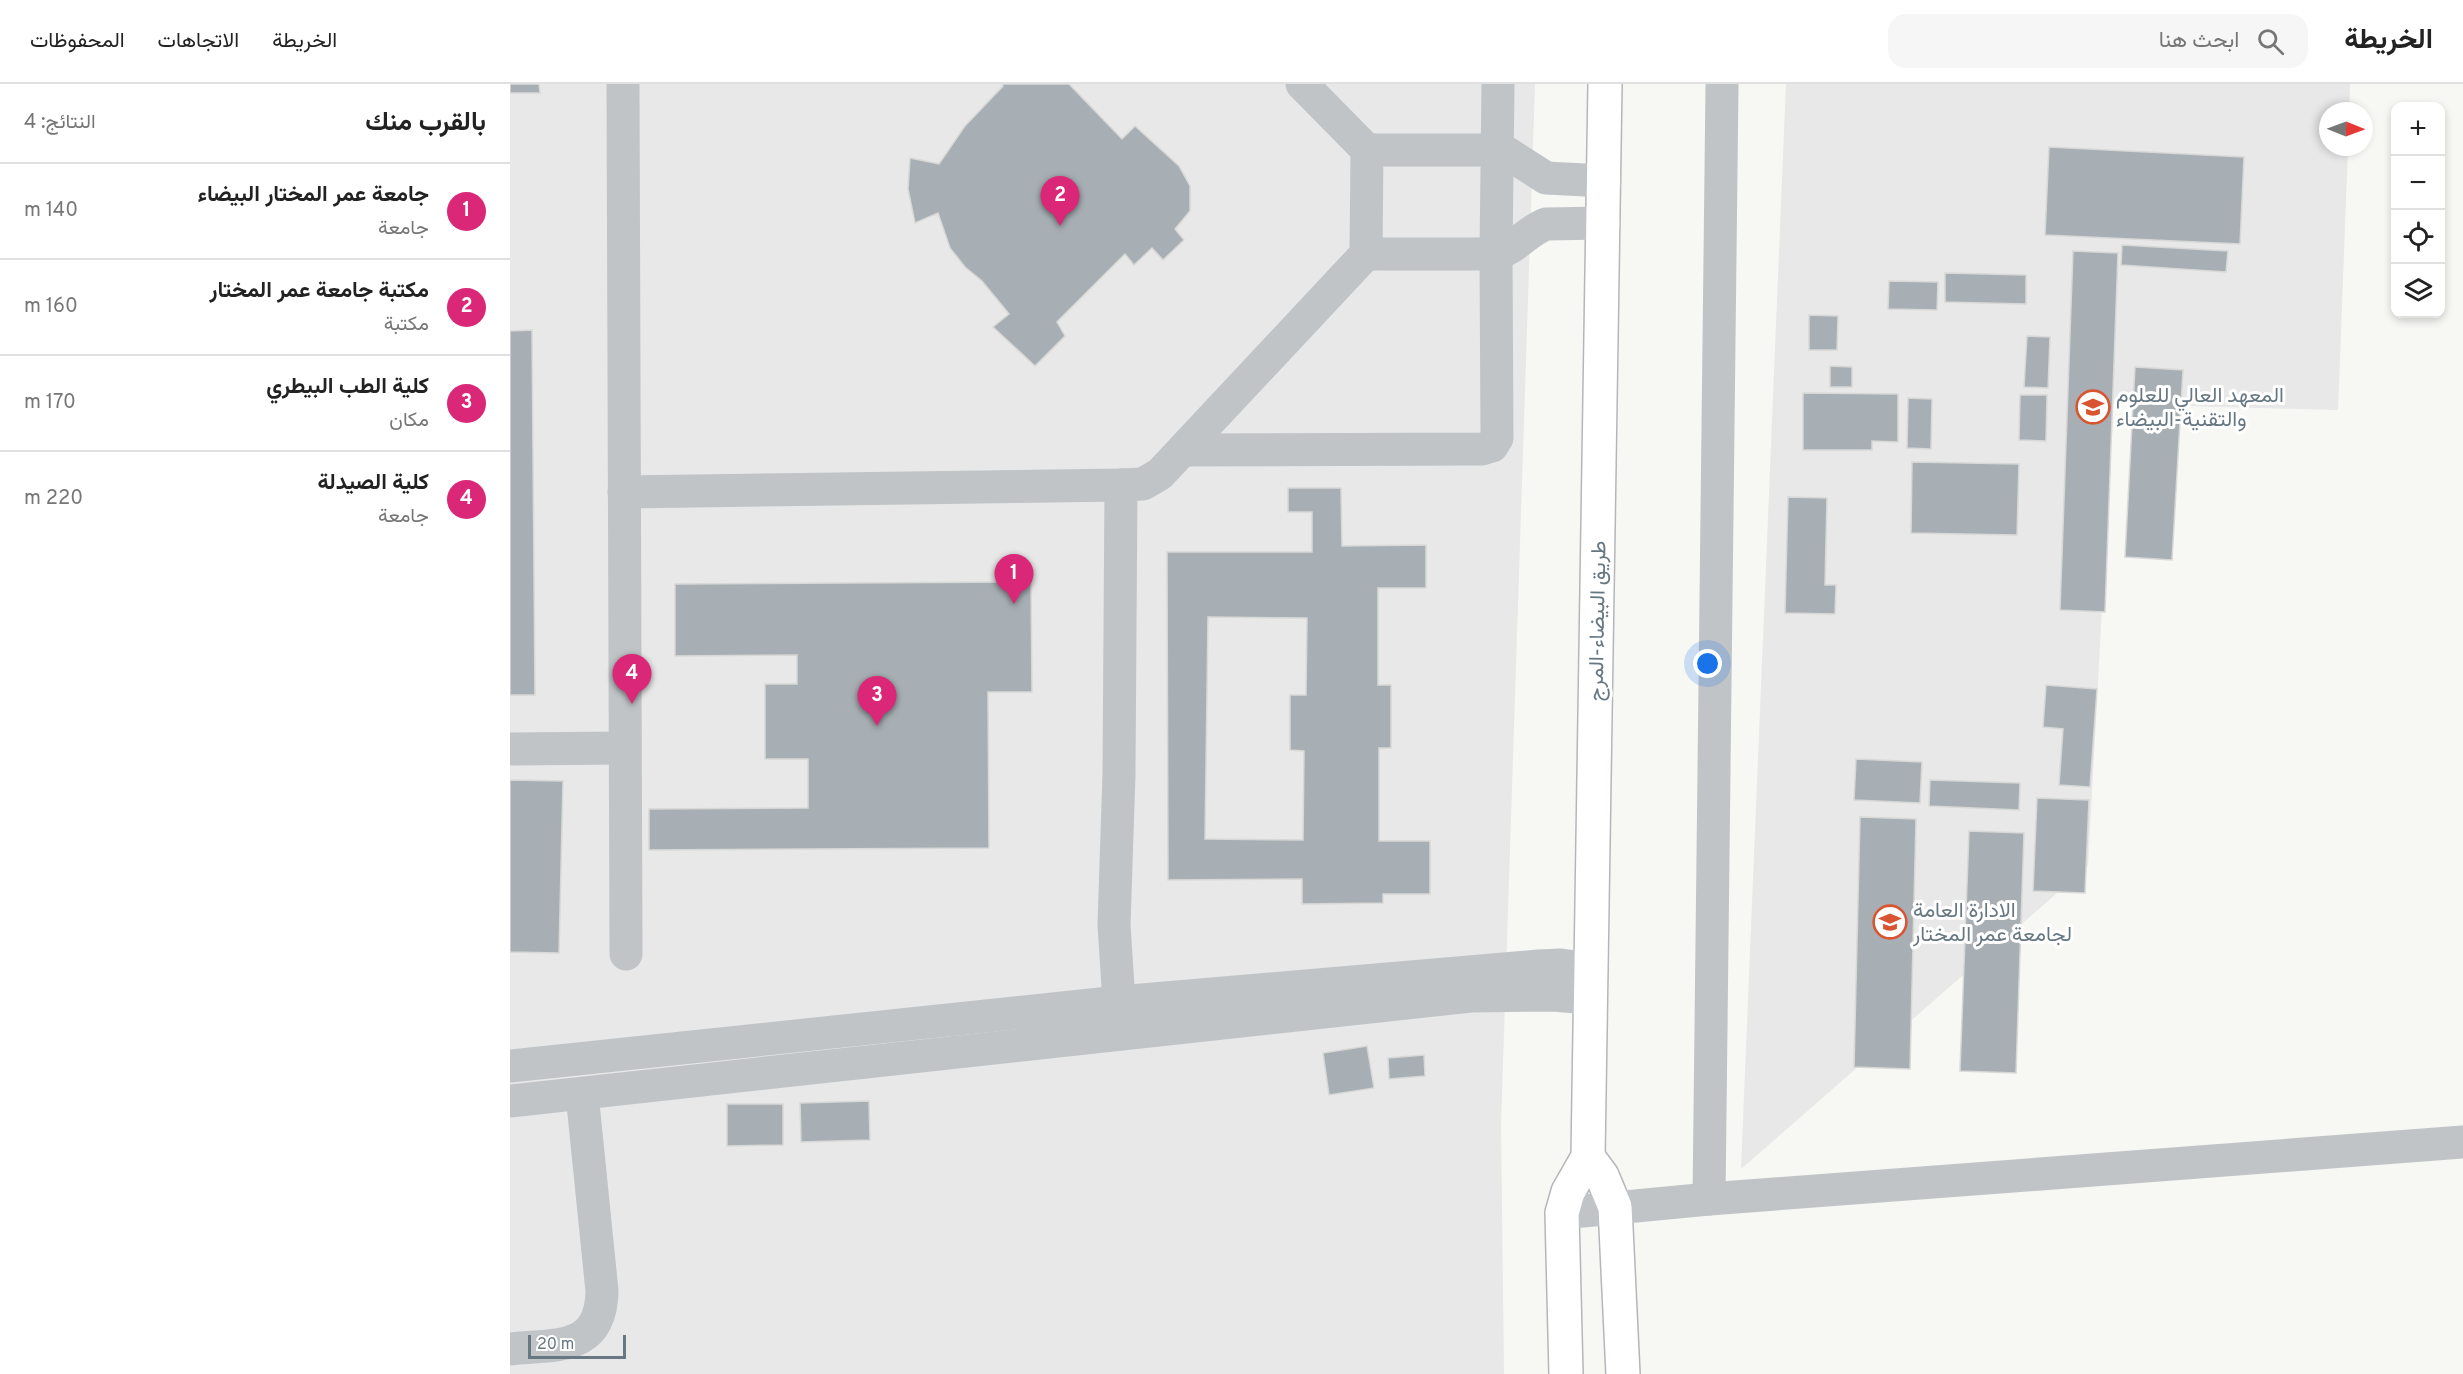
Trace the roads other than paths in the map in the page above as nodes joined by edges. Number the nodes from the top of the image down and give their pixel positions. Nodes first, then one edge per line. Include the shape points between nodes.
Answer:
1 (623, 84) edge
2 (1302, 84) edge
3 (1498, 84) edge
4 (1605, 84) edge
5 (1722, 85) edge
6 (1367, 150) junction
7 (1496, 150) junction
8 (1605, 182) junction
9 (1604, 223) junction
10 (1366, 254) junction
11 (1496, 254) junction
12 (1184, 450) junction
13 (1121, 485) junction
14 (624, 492) junction
15 (625, 748) junction
16 (510, 749) edge
17 (626, 954) dead end
18 (1590, 983) junction
19 (1119, 1002) junction
20 (510, 1066) edge
21 (582, 1094) junction
22 (510, 1101) edge
23 (2463, 1142) edge
24 (1588, 1157) junction
25 (1709, 1199) junction
26 (1615, 1207) junction
27 (1562, 1214) junction
28 (510, 1349) edge
29 (1566, 1374) edge
30 (1623, 1374) edge

1 - 14 street
2 - 6 street
3 - 7 street
4 - 8 highway, طريق البيضاء-المرج
5 - 25 street
6 - 7 street
6 - 10 street
7 - 8 street via 1546,178
7 - 11 street
8 - 9 highway, طريق البيضاء-المرج
9 - 11 street via 1546,224
9 - 18 highway, طريق البيضاء-المرج
10 - 11 street
10 - 12 street
11 - 12 street via 1497,438 1492,446
12 - 13 street via 1150,481
13 - 14 street
13 - 19 street via 1114,925
14 - 15 street
15 - 16 street
15 - 17 street
18 - 19 street via 1554,964
18 - 21 street via 1553,995 1471,996
18 - 24 highway, طريق البيضاء-المرج
19 - 20 street
21 - 22 street
21 - 28 street via 602,1308 594,1329 576,1342
23 - 25 street
24 - 26 highway via 1602,1176
24 - 27 highway, طريق البيضاء-المرج via 1568,1192
25 - 26 street
26 - 27 street
26 - 30 highway
27 - 29 highway, طريق البيضاء-المرج

